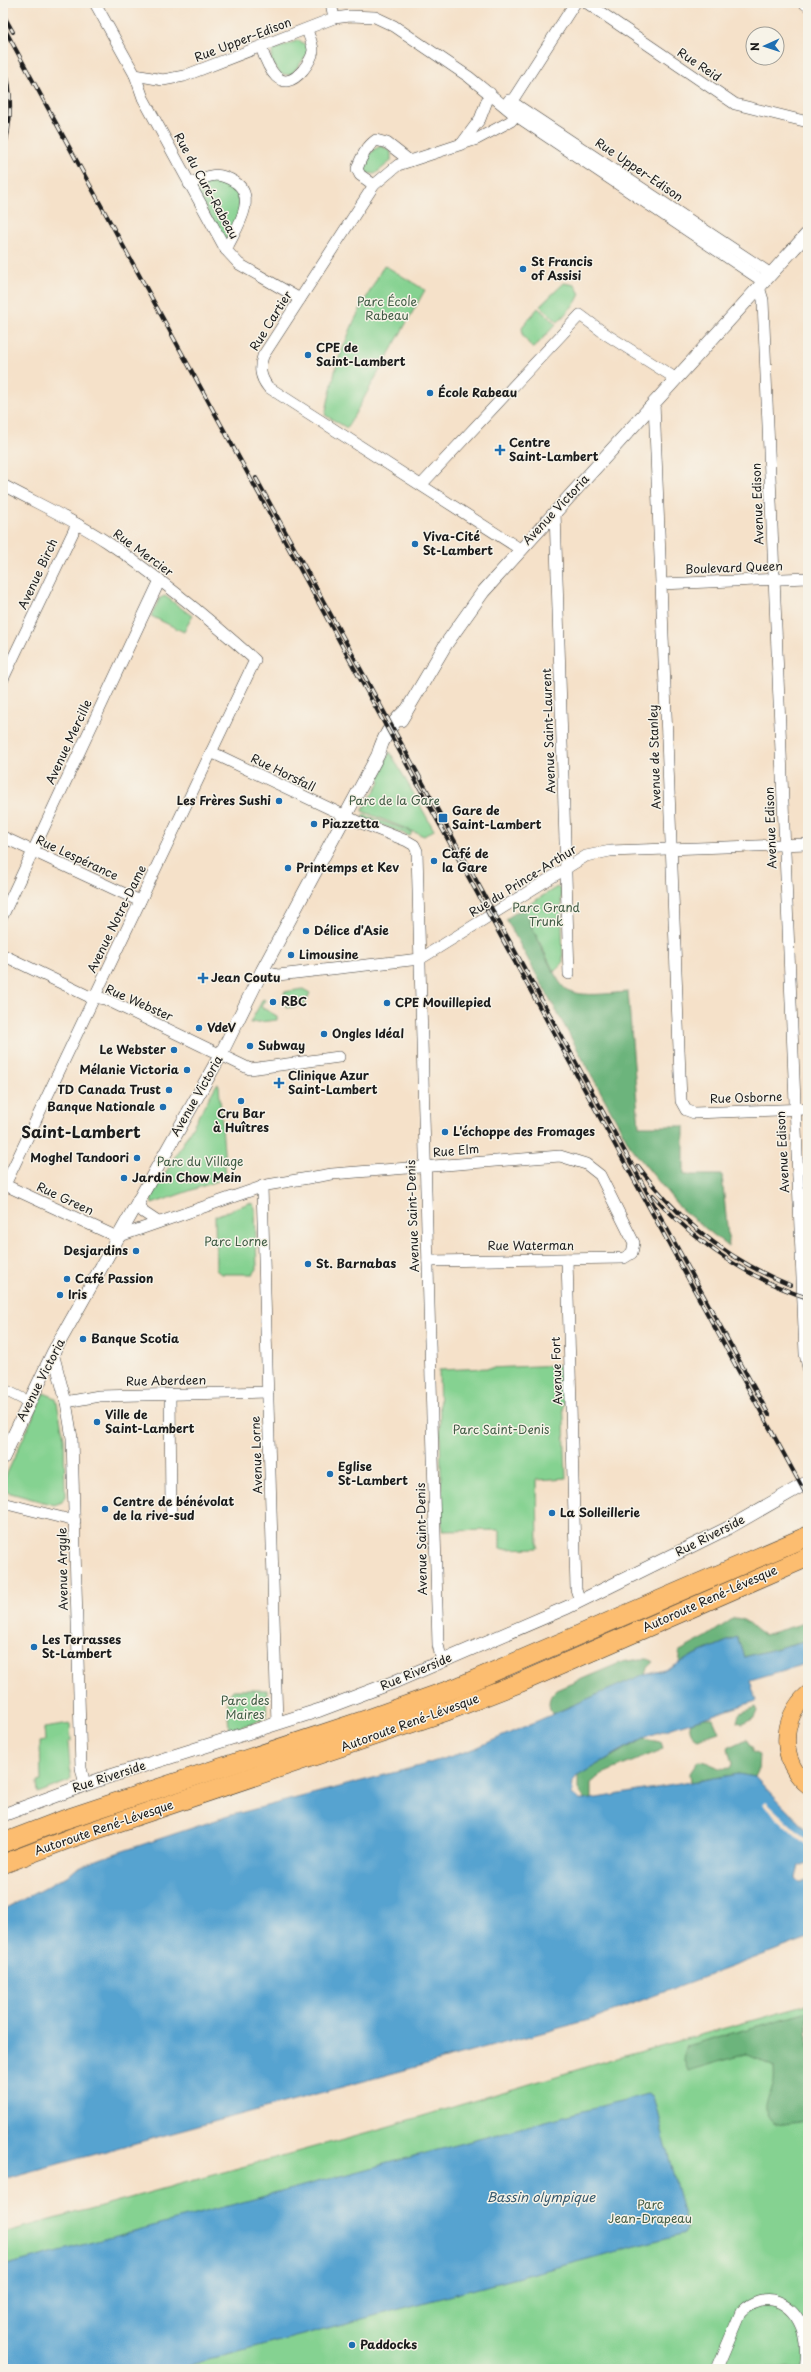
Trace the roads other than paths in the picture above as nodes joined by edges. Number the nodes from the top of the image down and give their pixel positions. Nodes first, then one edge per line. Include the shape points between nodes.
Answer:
1 (95, 3) edge
2 (331, 3) edge
3 (574, 3) edge
4 (587, 3) edge
5 (804, 3) edge
6 (808, 6) edge
7 (334, 18) junction
8 (307, 30) junction
9 (261, 47) junction
10 (135, 75) junction
11 (490, 93) junction
12 (512, 101) junction
13 (515, 115) junction
14 (808, 122) edge
15 (463, 142) junction
16 (410, 161) junction
17 (189, 184) junction
18 (374, 185) junction
19 (808, 233) edge
20 (226, 250) junction
21 (764, 281) junction
22 (300, 299) junction
23 (675, 378) junction
24 (654, 402) junction
25 (420, 485) junction
26 (3, 486) edge
27 (555, 511) junction
28 (77, 524) junction
29 (520, 548) junction
30 (808, 578) edge
31 (160, 580) junction
32 (774, 580) junction
33 (661, 584) junction
34 (255, 660) joint
35 (3, 679) edge
36 (211, 752) junction
37 (345, 816) junction
38 (3, 837) edge
39 (808, 844) edge
40 (784, 845) junction
41 (671, 849) junction
42 (32, 851) junction
43 (566, 867) junction
44 (140, 901) junction
45 (3, 915) edge
46 (3, 955) edge
47 (420, 958) junction
48 (262, 971) junction
49 (569, 974) dead end
50 (93, 997) junction
51 (220, 1056) junction
52 (339, 1057) dead end
53 (794, 1109) junction
54 (808, 1109) edge
55 (686, 1110) joint
56 (425, 1166) junction
57 (4, 1186) edge
58 (262, 1186) junction
59 (138, 1199) junction
60 (158, 1222) junction
61 (117, 1237) junction
62 (632, 1253) joint
63 (567, 1259) junction
64 (428, 1261) junction
65 (53, 1353) junction
66 (808, 1368) edge
67 (3, 1389) edge
68 (268, 1392) junction
69 (170, 1394) junction
70 (29, 1402) junction
71 (66, 1402) junction
72 (3, 1458) edge
73 (808, 1482) edge
74 (3, 1503) edge
75 (172, 1510) dead end
76 (75, 1521) junction
77 (808, 1536) edge
78 (806, 1558) edge
79 (580, 1601) junction
80 (442, 1661) junction
81 (808, 1694) edge
82 (277, 1724) junction
83 (85, 1785) junction
84 (808, 1785) edge
85 (3, 1815) edge
86 (3, 1843) edge
87 (3, 1864) edge
88 (717, 2369) edge
89 (805, 2369) edge

1 - 10 street
2 - 7 street
3 - 12 street
4 - 14 street, Rue Reid via 735,104
5 - 6 street
7 - 8 street, Rue Upper-Edison
7 - 11 street, Rue Upper-Edison via 363,16 383,21
8 - 9 street, Rue Upper-Edison
8 - 9 street via 312,44 312,56 295,79 288,81 278,78 269,68
9 - 10 street, Rue Upper-Edison via 173,79 163,80
10 - 17 street, Rue du Curé-Rabeau via 143,98
11 - 12 street, Rue Upper-Edison
11 - 13 street, Rue Upper-Edison
11 - 15 street via 480,119
12 - 13 street
12 - 21 street, Rue Upper-Edison
13 - 15 street, Rue Cartier via 507,124 477,139
13 - 21 street, Rue Upper-Edison
15 - 16 street, Rue Cartier
16 - 18 street, Rue Cartier via 398,165
16 - 18 street via 387,143 376,140 371,143 361,157 358,169 360,175
17 - 20 street, Rue du Curé-Rabeau
17 - 20 street via 217,174 243,187 246,206
18 - 22 street, Rue Cartier
19 - 21 street, Avenue Victoria
20 - 22 street, Rue du Curé-Rabeau via 239,264
21 - 23 street, Avenue Victoria
21 - 32 street, Avenue Edison via 762,295
22 - 25 street, Rue Cartier via 263,356 260,371 264,382
23 - 24 street, Avenue Victoria
23 - 25 street via 607,336 580,315
24 - 27 street, Avenue Victoria
24 - 33 street, Avenue de Stanley
25 - 29 street, Rue Cartier
26 - 28 street, Rue Mercier
27 - 29 street, Avenue Victoria
27 - 43 street, Avenue Saint-Laurent
28 - 31 street, Rue Mercier
28 - 35 street, Avenue Birch
29 - 37 street, Avenue Victoria via 469,609 404,712 399,726 378,755
30 - 32 street, Boulevard Queen
31 - 34 street, Rue Mercier
31 - 42 street, Avenue Mercille
32 - 33 street, Boulevard Queen
32 - 40 street, Avenue Edison
33 - 41 street, Avenue de Stanley
34 - 36 street, Avenue Notre-Dame
36 - 37 street, Rue Horsfall
36 - 44 street, Avenue Notre-Dame
37 - 47 street, Avenue Saint-Denis via 407,841 416,848
37 - 48 street, Avenue Victoria
38 - 42 street, Rue Lespérance
39 - 40 street, Rue du Prince-Arthur
40 - 41 street, Rue du Prince-Arthur
40 - 53 street, Avenue Edison
41 - 43 street, Rue du Prince-Arthur via 610,851 586,856
41 - 55 street, Avenue de Stanley via 681,1101
42 - 44 street, Rue Lespérance
42 - 45 street, Avenue Mercille
43 - 47 street, Rue du Prince-Arthur via 502,910
43 - 49 street, Avenue Saint-Laurent
44 - 50 street, Avenue Notre-Dame
46 - 50 street, Rue Webster
47 - 48 street, Rue du Prince-Arthur via 278,975
47 - 56 street, Avenue Saint-Denis
48 - 51 street, Avenue Victoria
50 - 51 street, Rue Webster via 104,999
50 - 57 street, Avenue Notre-Dame
51 - 52 street, Rue Webster via 250,1069
51 - 59 street, Avenue Victoria
53 - 54 street, Rue Osborne
53 - 55 street, Rue Osborne via 694,1114
53 - 66 street, Avenue Edison via 805,1354
56 - 58 street, Rue Elm via 332,1174
56 - 62 street, Rue Elm via 560,1156 586,1164 600,1175 613,1197 632,1234
56 - 64 street, Avenue Saint-Denis
57 - 61 street, Rue Green
58 - 60 street, Rue Elm
58 - 68 street, Avenue Lorne
59 - 60 street via 143,1212
59 - 61 street, Avenue Victoria
60 - 61 street, Rue Elm
61 - 65 street, Avenue Victoria
62 - 63 street, Rue Waterman via 624,1258
63 - 64 street, Rue Waterman
63 - 79 street, Avenue Fort via 576,1589
64 - 80 street, Avenue Saint-Denis via 438,1645
65 - 70 street, Avenue Victoria
65 - 71 street, Avenue Argyle
67 - 70 street
68 - 69 street, Rue Aberdeen
68 - 82 street, Avenue Lorne
69 - 71 street, Rue Aberdeen via 97,1396
69 - 75 street
70 - 72 street, Avenue Victoria
71 - 76 street, Avenue Argyle via 72,1438
73 - 79 street, Rue Riverside via 734,1525
74 - 76 street
76 - 83 street, Avenue Argyle via 81,1768
77 - 86 highway, Autoroute René-Lévesque via 458,1687 63,1820
78 - 87 highway, Autoroute René-Lévesque via 519,1683 442,1713 71,1838
79 - 80 street, Rue Riverside
80 - 82 street, Rue Riverside via 365,1694
81 - 84 main road via 792,1715 786,1740 791,1764
82 - 83 street, Rue Riverside
83 - 85 street, Rue Riverside
88 - 89 street via 741,2312 748,2305 764,2299 783,2304 798,2319 807,2348

